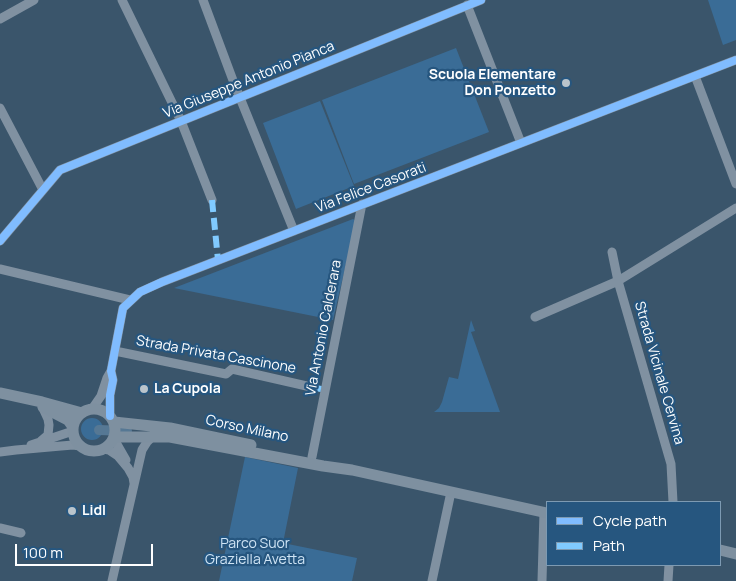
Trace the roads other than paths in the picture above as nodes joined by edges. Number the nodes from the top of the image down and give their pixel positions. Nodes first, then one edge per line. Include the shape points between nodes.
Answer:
1 (34, 0) edge
2 (122, 0) edge
3 (203, 0) edge
4 (473, 2) edge
5 (0, 18) edge
6 (736, 60) edge
7 (695, 76) junction
8 (240, 97) junction
9 (0, 108) edge
10 (180, 121) junction
11 (521, 143) junction
12 (736, 184) edge
13 (43, 190) junction
14 (212, 200) dead end
15 (362, 204) junction
16 (736, 208) edge
17 (294, 231) junction
18 (0, 240) edge
19 (612, 252) dead end
20 (0, 269) edge
21 (618, 282) junction
22 (130, 300) junction
23 (535, 317) dead end
24 (115, 351) junction
25 (111, 372) junction
26 (311, 387) dead end
27 (0, 394) edge
28 (23, 398) junction
29 (42, 406) junction
30 (87, 411) junction
31 (112, 419) junction
32 (73, 429) junction
33 (152, 437) junction
34 (170, 437) junction
35 (114, 438) junction
36 (40, 442) junction
37 (80, 446) junction
38 (16, 450) junction
39 (104, 450) junction
40 (0, 452) edge
41 (120, 455) junction
42 (312, 457) junction
43 (352, 470) junction
44 (135, 483) junction
45 (451, 492) junction
46 (673, 501) edge
47 (546, 512) edge
48 (0, 528) edge
49 (21, 533) dead end
50 (721, 550) edge
51 (736, 554) edge
52 (670, 566) edge
53 (112, 581) edge
54 (432, 581) edge
55 (542, 581) edge
56 (668, 581) edge

1 - 5 street
2 - 10 street
3 - 8 street
4 - 8 street, Via Giuseppe Antonio Pianca
4 - 11 street
6 - 7 street, Via Felice Casorati
7 - 11 street, Via Felice Casorati
7 - 12 street
8 - 10 street, Via Giuseppe Antonio Pianca
8 - 17 street
9 - 13 street
10 - 13 street, Via Giuseppe Antonio Pianca via 60,170
10 - 14 street
11 - 15 street, Via Felice Casorati
13 - 18 street, Via Giuseppe Antonio Pianca
15 - 17 street, Via Felice Casorati
15 - 42 street, Via Antonio Calderara
16 - 21 street
17 - 22 street, Via Felice Casorati via 162,282
19 - 21 street, Strada Vicinale Cervina
20 - 22 street
21 - 23 street
21 - 46 street, Strada Vicinale Cervina via 671,464
22 - 24 street via 123,308
24 - 25 street
24 - 26 street, Strada Privata Cascinone via 226,374 232,369
25 - 30 street via 101,396
25 - 31 street
27 - 28 main road
28 - 29 main road
28 - 30 main road
29 - 32 main road via 68,420
29 - 36 street via 49,425 48,435
30 - 31 main road via 103,411
30 - 32 main road via 76,419
31 - 35 main road via 116,430
31 - 42 main road, Corso Milano
32 - 36 street
32 - 37 main road via 74,438
33 - 34 main road, Corso Milano
33 - 35 main road, Corso Milano
33 - 44 street via 142,450
34 - 42 main road via 175,435 310,460
34 - 43 main road, Corso Milano
35 - 39 main road
35 - 41 street
36 - 38 street
37 - 38 street
37 - 39 main road via 92,452
38 - 40 street
39 - 41 street
41 - 44 street
42 - 43 main road, Corso Milano
43 - 45 main road, Corso Milano
44 - 53 street
45 - 47 main road, Corso Milano
45 - 54 street
47 - 55 street
48 - 49 street
50 - 51 main road
52 - 56 street

